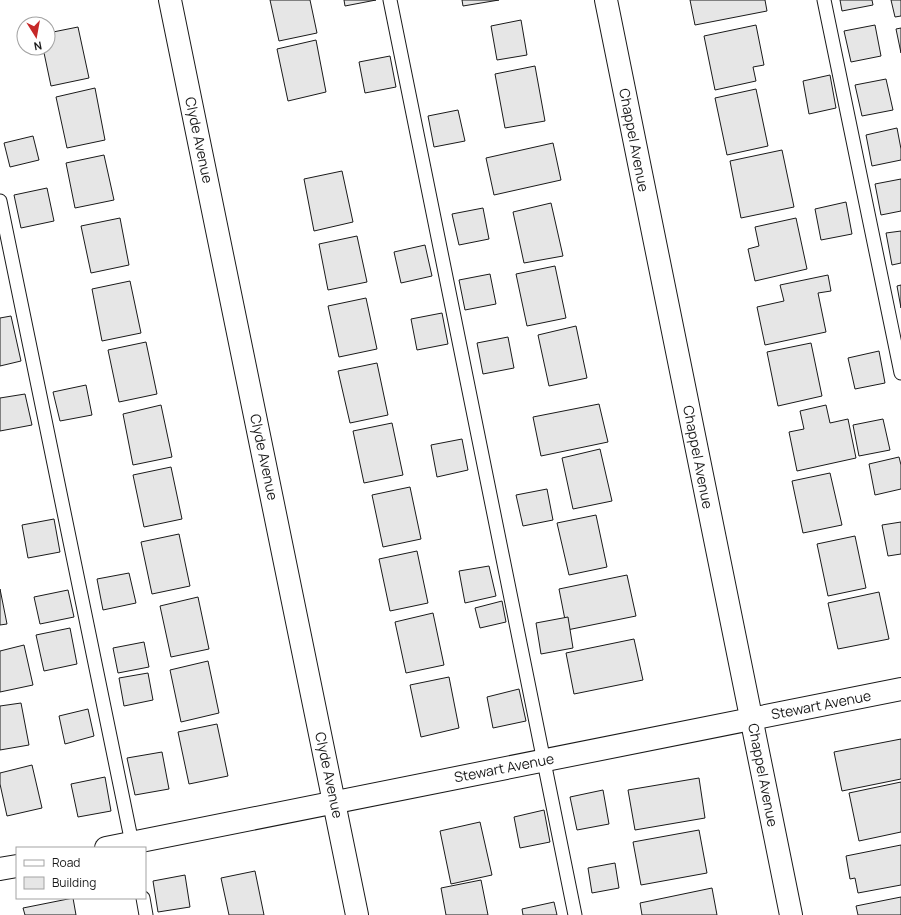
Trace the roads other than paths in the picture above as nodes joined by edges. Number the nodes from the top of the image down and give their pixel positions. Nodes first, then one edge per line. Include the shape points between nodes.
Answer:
1 (170, 0) edge
2 (390, 0) edge
3 (606, 0) edge
4 (824, 0) edge
5 (0, 201) edge
6 (901, 373) edge
7 (901, 689) edge
8 (752, 719) junction
9 (544, 760) junction
10 (334, 802) junction
11 (132, 845) edge
12 (115, 847) edge
13 (16, 866) edge
14 (0, 869) edge
15 (143, 899) edge
16 (146, 915) edge
17 (357, 915) edge
18 (575, 915) edge
19 (791, 915) edge

1 - 10 street, Clyde Avenue
2 - 9 lane
3 - 8 street, Chappel Avenue
4 - 6 lane
5 - 11 lane
7 - 8 street, Stewart Avenue
8 - 9 street, Stewart Avenue
8 - 19 street, Chappel Avenue
9 - 10 street, Stewart Avenue
9 - 18 lane
10 - 11 street, Stewart Avenue
10 - 17 street, Clyde Avenue
11 - 12 street, Stewart Avenue
13 - 14 street
15 - 16 lane

